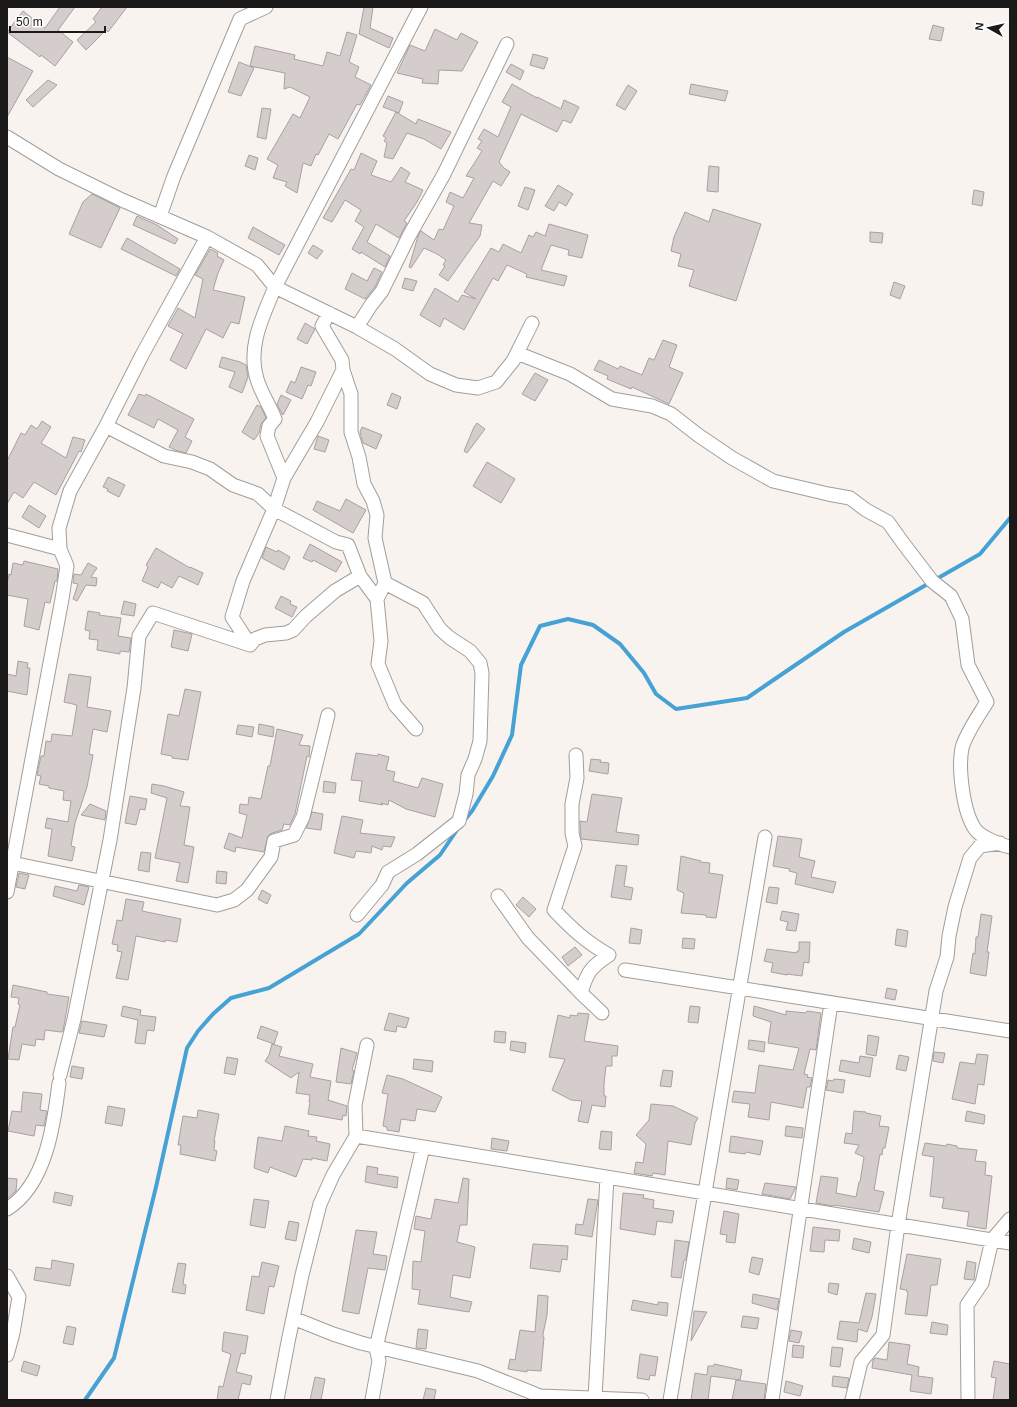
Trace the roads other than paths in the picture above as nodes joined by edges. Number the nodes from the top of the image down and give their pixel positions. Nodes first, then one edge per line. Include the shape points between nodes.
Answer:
1 (266, 7) edge
2 (421, 7) edge
3 (507, 44) dead end
4 (7, 137) edge
5 (160, 216) junction
6 (207, 237) junction
7 (276, 287) junction
8 (328, 313) junction
9 (532, 323) dead end
10 (357, 327) junction
11 (517, 353) junction
12 (343, 370) junction
13 (106, 426) junction
14 (284, 478) junction
15 (274, 509) junction
16 (7, 535) edge
17 (60, 549) junction
18 (360, 576) junction
19 (385, 583) junction
20 (377, 599) junction
21 (250, 645) junction
22 (328, 715) dead end
23 (416, 729) dead end
24 (576, 755) dead end
25 (764, 836) dead end
26 (1010, 842) edge
27 (997, 844) junction
28 (1010, 847) edge
29 (10, 862) edge
30 (101, 880) junction
31 (7, 892) edge
32 (498, 896) dead end
33 (357, 915) dead end
34 (626, 970) dead end
35 (739, 988) junction
36 (581, 993) junction
37 (831, 1003) junction
38 (602, 1013) dead end
39 (932, 1019) junction
40 (1010, 1031) edge
41 (367, 1045) dead end
42 (356, 1136) junction
43 (423, 1147) junction
44 (607, 1177) junction
45 (705, 1193) junction
46 (7, 1209) edge
47 (800, 1209) junction
48 (1010, 1219) edge
49 (898, 1225) junction
50 (992, 1240) junction
51 (1010, 1243) edge
52 (7, 1276) edge
53 (293, 1318) junction
54 (376, 1348) junction
55 (7, 1355) edge
56 (594, 1398) junction
57 (277, 1400) edge
58 (372, 1400) edge
59 (642, 1400) edge
60 (670, 1400) edge
61 (772, 1400) edge
62 (852, 1400) edge
63 (968, 1400) edge

1 - 5 street via 240,19 174,176
2 - 7 street
3 - 10 street via 444,174 382,291
4 - 5 street via 60,169
5 - 6 street
6 - 7 street via 257,265
6 - 13 street
7 - 8 street
7 - 14 street via 259,324 253,360 258,380 275,419 269,426 267,436
8 - 10 street
8 - 12 street via 322,326 342,360
9 - 11 street
10 - 11 street via 395,349 430,374 456,385 478,388 496,382
11 - 27 street via 570,374 612,398 652,406 671,414 732,458 773,481 850,498 888,522 932,581 951,596 962,619 968,665 987,702 962,747 960,765 964,804 975,830
12 - 14 street via 317,422
12 - 19 street via 351,394 352,432 364,484 377,515 375,538
13 - 15 street via 164,456 210,469 233,484 258,494
13 - 17 street via 70,491 59,528
14 - 15 street
15 - 18 street via 336,542 348,545
15 - 21 street via 243,580 232,617
16 - 17 street
17 - 29 street via 67,566 62,599
18 - 20 street
18 - 21 street via 335,591 293,630 265,635 255,639
19 - 20 street
19 - 33 street via 423,603 440,629 470,651 480,663 480,742 468,775 460,821 417,854 388,872 382,885
20 - 23 street via 381,642 378,664 395,705
21 - 30 street via 153,614 139,636 134,688
22 - 30 street via 303,817 294,834 274,841 270,857 246,890 234,900 217,904
24 - 36 street via 577,778 572,804 572,833 575,846 554,910 570,928 608,955 594,965
25 - 35 street
26 - 27 street
27 - 28 street
27 - 39 street via 980,846 970,858 955,908 947,957 936,991
29 - 30 street
29 - 31 street
30 - 46 street via 54,1120 42,1165 27,1190
32 - 36 street via 528,938
34 - 35 street
35 - 37 street
35 - 45 street
36 - 38 street
37 - 39 street
37 - 47 street
39 - 40 street
39 - 49 street
41 - 42 street via 355,1105
42 - 43 street
42 - 53 street via 333,1175 320,1204
43 - 44 street
43 - 54 street
44 - 45 street
44 - 56 street
45 - 47 street
45 - 60 street
47 - 49 street
47 - 61 street
48 - 50 street
49 - 50 street
49 - 62 street via 883,1335 861,1362
50 - 51 street
50 - 63 street via 982,1283 967,1305
52 - 55 street via 19,1297
53 - 54 street
53 - 57 street
54 - 56 street via 478,1371 540,1396
54 - 58 street via 380,1361
56 - 59 street

